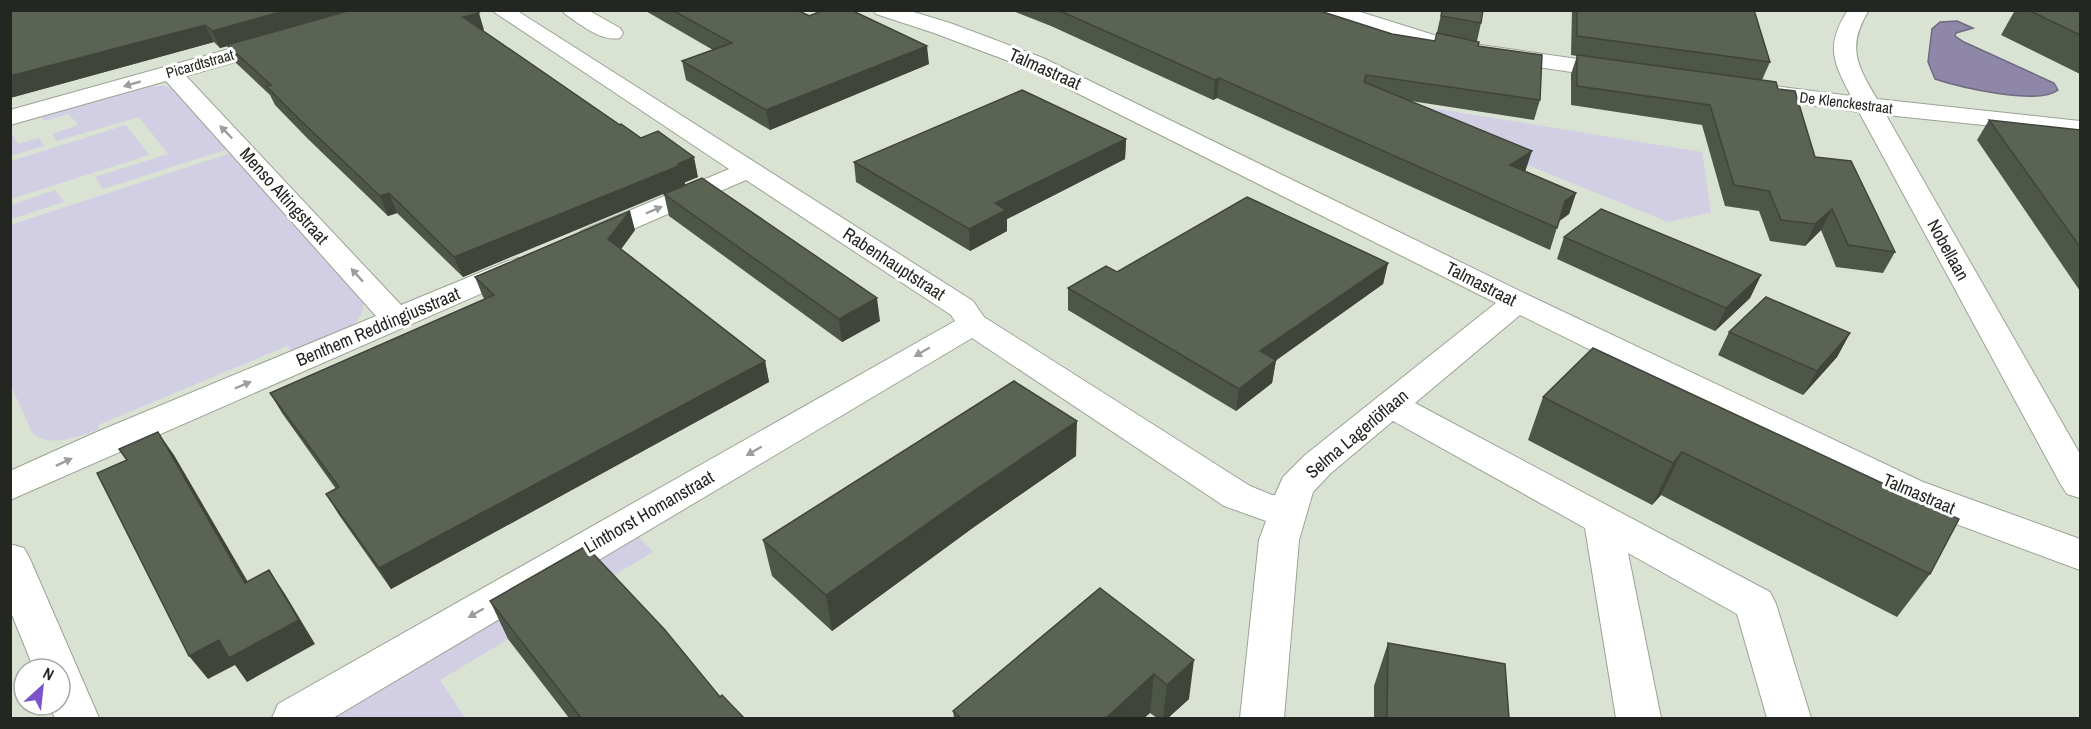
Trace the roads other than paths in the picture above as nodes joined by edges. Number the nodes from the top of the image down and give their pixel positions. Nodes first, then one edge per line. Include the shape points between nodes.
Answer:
1 (501, 10) edge
2 (572, 10) edge
3 (883, 10) edge
4 (1331, 10) edge
5 (1859, 10) edge
6 (612, 33) dead end
7 (299, 36) edge
8 (171, 73) junction
9 (1639, 74) edge
10 (1731, 87) edge
11 (1868, 106) junction
12 (10, 118) edge
13 (2080, 128) edge
14 (748, 170) junction
15 (1517, 302) junction
16 (396, 319) junction
17 (973, 324) junction
18 (1391, 405) junction
19 (2080, 485) edge
20 (10, 487) edge
21 (1287, 513) junction
22 (1603, 523) junction
23 (2080, 555) edge
24 (10, 559) edge
25 (51, 657) edge
26 (294, 718) edge
27 (1262, 718) edge
28 (1638, 718) edge
29 (1789, 718) edge

1 - 14 street, Rabenhauptstraat
2 - 6 street
3 - 15 street, Talmastraat via 982,42 1050,70
4 - 9 street via 1450,46
5 - 11 street, Nobellaan via 1847,27 1843,51
7 - 8 street, Picardtstraat
8 -> 12 street, Picardtstraat
16 -> 8 street, Menso Altingstraat
10 - 11 street, De Klenckestraat
11 - 13 street, De Klenckestraat
11 - 19 street, Nobellaan
16 -> 14 street, Benthem Reddingiusstraat
14 - 17 street, Rabenhauptstraat via 962,308
15 - 18 street, Selma Lagerlöflaan
15 - 23 street, Talmastraat via 1910,492
20 -> 16 street, Benthem Reddingiusstraat
17 - 21 street, Rabenhauptstraat via 1238,496
17 -> 26 street, Linthorst Homanstraat
18 - 21 street, Selma Lagerlöflaan via 1306,475 1296,487
18 - 22 street
21 - 27 street, Selma Lagerlöflaan via 1275,570
22 - 28 street
22 - 29 street via 1755,604
24 - 25 street

